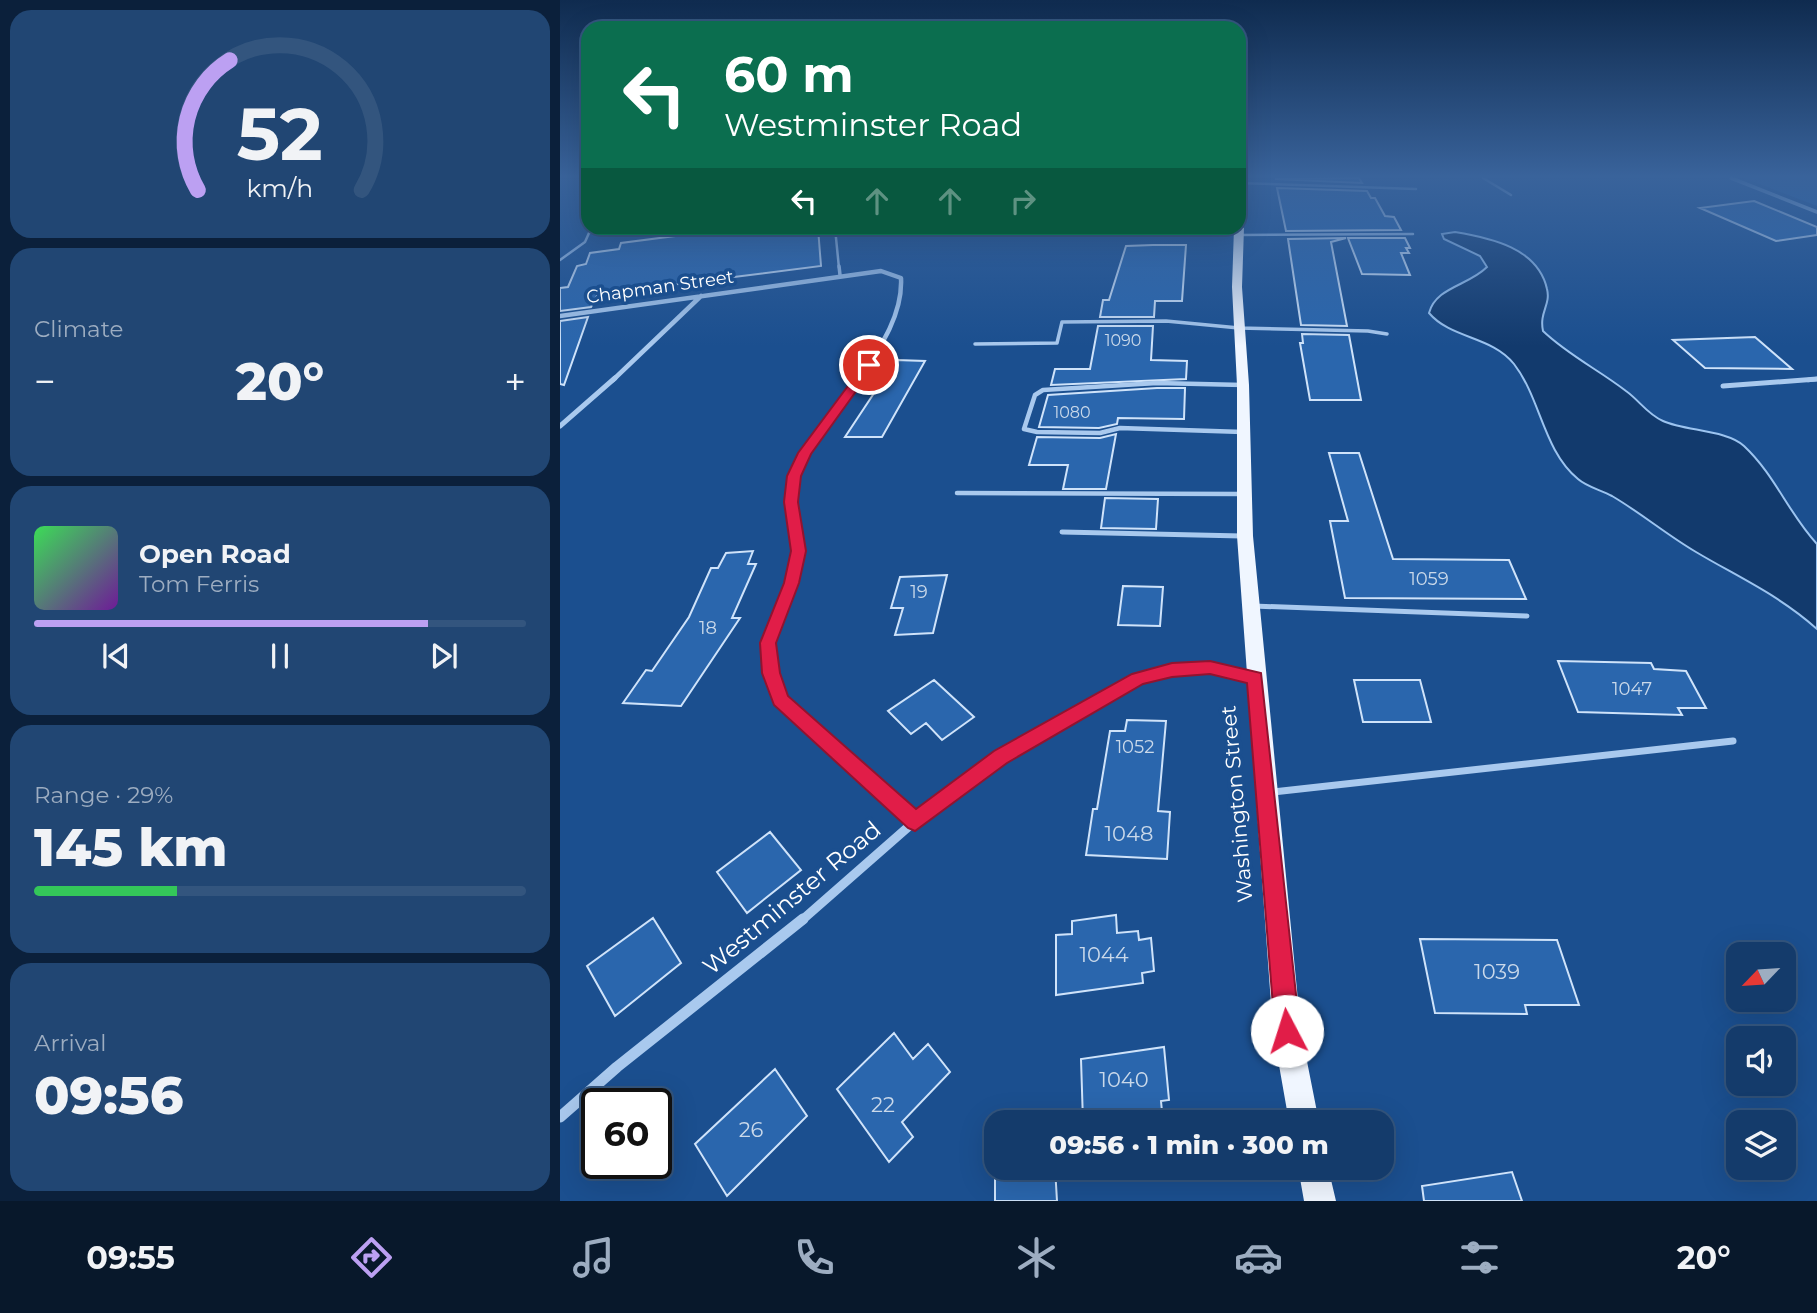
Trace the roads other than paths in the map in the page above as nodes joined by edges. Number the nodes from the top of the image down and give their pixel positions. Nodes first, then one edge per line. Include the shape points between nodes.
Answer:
1 (588, 235) edge
2 (836, 235) edge
3 (1239, 235) edge
4 (560, 260) edge
5 (840, 275) junction
6 (702, 295) junction
7 (560, 316) edge
8 (1238, 328) junction
9 (1387, 334) dead end
10 (975, 344) dead end
11 (1817, 379) edge
12 (1243, 385) junction
13 (1723, 386) dead end
14 (560, 426) edge
15 (1243, 432) junction
16 (957, 494) dead end
17 (1244, 494) junction
18 (1062, 532) dead end
19 (1245, 537) junction
20 (1250, 606) junction
21 (1527, 616) dead end
22 (1255, 678) junction
23 (1733, 741) dead end
24 (1266, 793) junction
25 (915, 821) junction
26 (1302, 1110) edge
27 (560, 1117) edge
28 (1316, 1180) edge
29 (1320, 1201) edge

1 - 4 lane
2 - 5 lane
3 - 8 main road, Washington Street
5 - 6 street, Chapman Street
5 - 25 street, Chapman Street via 889,272 903,281 896,311 869,365 804,453 794,476 791,502 798,551 768,643 771,673 780,700
6 - 7 street, Chapman Street
6 - 14 street
8 - 9 lane
8 - 10 lane via 1166,321 1062,322 1057,343
8 - 12 main road, Washington Street
11 - 13 street
12 - 15 main road, Washington Street
12 - 15 lane via 1157,383 1043,390 1035,395 1024,429
15 - 17 main road, Washington Street
16 - 17 lane
17 - 19 main road, Washington Street
18 - 19 lane
19 - 20 main road, Washington Street
20 - 21 lane
20 - 22 main road, Washington Street
22 - 24 main road, Washington Street
22 - 25 street, Westminster Road via 1210,668 1172,670 1138,679 1001,757
23 - 24 lane
24 - 26 main road, Washington Street via 1287,1031
25 - 27 street, Westminster Road via 826,901
28 - 29 main road

